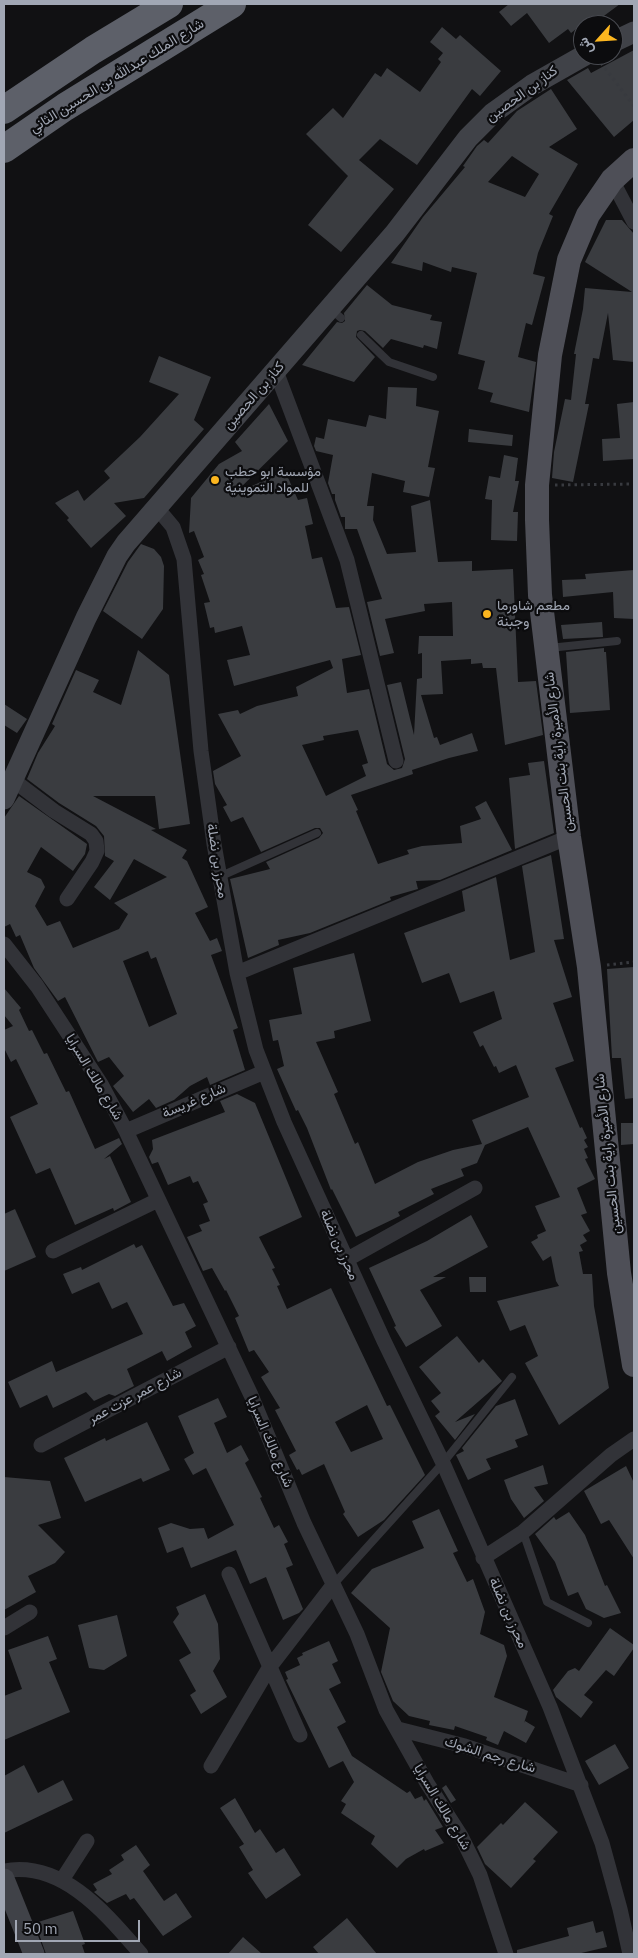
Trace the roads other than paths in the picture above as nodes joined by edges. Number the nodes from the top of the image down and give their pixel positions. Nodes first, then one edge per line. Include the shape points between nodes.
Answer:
1 (169, 4) edge
2 (232, 4) edge
3 (578, 65) edge
4 (4, 110) edge
5 (4, 150) edge
6 (634, 160) edge
7 (612, 180) junction
8 (634, 222) edge
9 (360, 335) dead end
10 (276, 371) junction
11 (433, 377) dead end
12 (157, 508) junction
13 (617, 641) dead end
14 (547, 648) junction
15 (396, 761) dead end
16 (8, 789) edge
17 (317, 833) dead end
18 (569, 837) junction
19 (220, 876) junction
20 (67, 899) dead end
21 (4, 944) edge
22 (237, 973) junction
23 (264, 1072) junction
24 (126, 1131) junction
25 (476, 1188) dead end
26 (158, 1200) junction
27 (53, 1251) dead end
28 (346, 1260) junction
29 (229, 1347) junction
30 (634, 1365) edge
31 (512, 1377) dead end
32 (634, 1439) edge
33 (41, 1445) dead end
34 (443, 1463) junction
35 (523, 1532) junction
36 (483, 1558) junction
37 (229, 1574) dead end
38 (332, 1586) junction
39 (30, 1612) dead end
40 (588, 1623) dead end
41 (4, 1628) edge
42 (269, 1668) junction
43 (398, 1729) junction
44 (300, 1734) dead end
45 (211, 1766) dead end
46 (581, 1785) junction
47 (87, 1841) dead end
48 (4, 1870) edge
49 (4, 1879) edge
50 (62, 1880) junction
51 (34, 1954) edge
52 (141, 1954) edge
53 (506, 1954) edge
54 (630, 1954) edge

1 - 4 highway
2 - 5 highway, شارع الملك عبدالله بن الحسين الثاني via 65,107
3 - 10 street, كناز بن الحصين via 532,85 481,124 449,160 336,313
6 - 7 main road, شارع الأميرة راية بنت الحسين
7 - 8 street
7 - 14 main road, شارع الأميرة راية بنت الحسين via 588,215 569,260 550,355 537,485 538,556
9 - 11 lane via 389,362
10 - 12 street, كناز بن الحصين
10 - 15 street via 346,560
12 - 16 street, كناز بن الحصين via 117,556 102,583
12 - 19 street, محرز بن نضلة via 173,527 186,568 201,751
13 - 14 lane
14 - 18 main road, شارع الأميرة راية بنت الحسين
16 - 20 street via 54,811 91,834 96,841 97,851 92,862
17 - 19 lane
18 - 22 street
18 - 30 main road, شارع الأميرة راية بنت الحسين via 589,967 619,1273
19 - 22 street, محرز بن نضلة
21 - 24 street, شارع مالك السرايا via 37,986 101,1084
22 - 23 street, محرز بن نضلة
23 - 24 street, شارع غريسة
23 - 28 street, محرز بن نضلة
24 - 26 street, شارع مالك السرايا
25 - 28 street
26 - 27 street
26 - 29 street, شارع مالك السرايا
28 - 34 street, محرز بن نضلة
29 - 33 street, شارع عمر عزت عمر
29 - 38 street, شارع مالك السرايا
31 - 34 lane
32 - 35 street
34 - 36 street, محرز بن نضلة
34 - 38 lane
35 - 36 street
35 - 40 lane via 547,1602
36 - 46 street, محرز بن نضلة
37 - 42 street
38 - 42 street
38 - 43 street, شارع مالك السرايا via 357,1634 386,1710
39 - 41 street
42 - 44 street
42 - 45 street
43 - 46 street, شارع رجم الشوك via 465,1746
43 - 53 street, شارع مالك السرايا via 461,1836 480,1875
46 - 54 street, محرز بن نضلة via 604,1852
47 - 50 street
48 - 50 street via 24,1869
49 - 51 street
50 - 52 street via 113,1921

